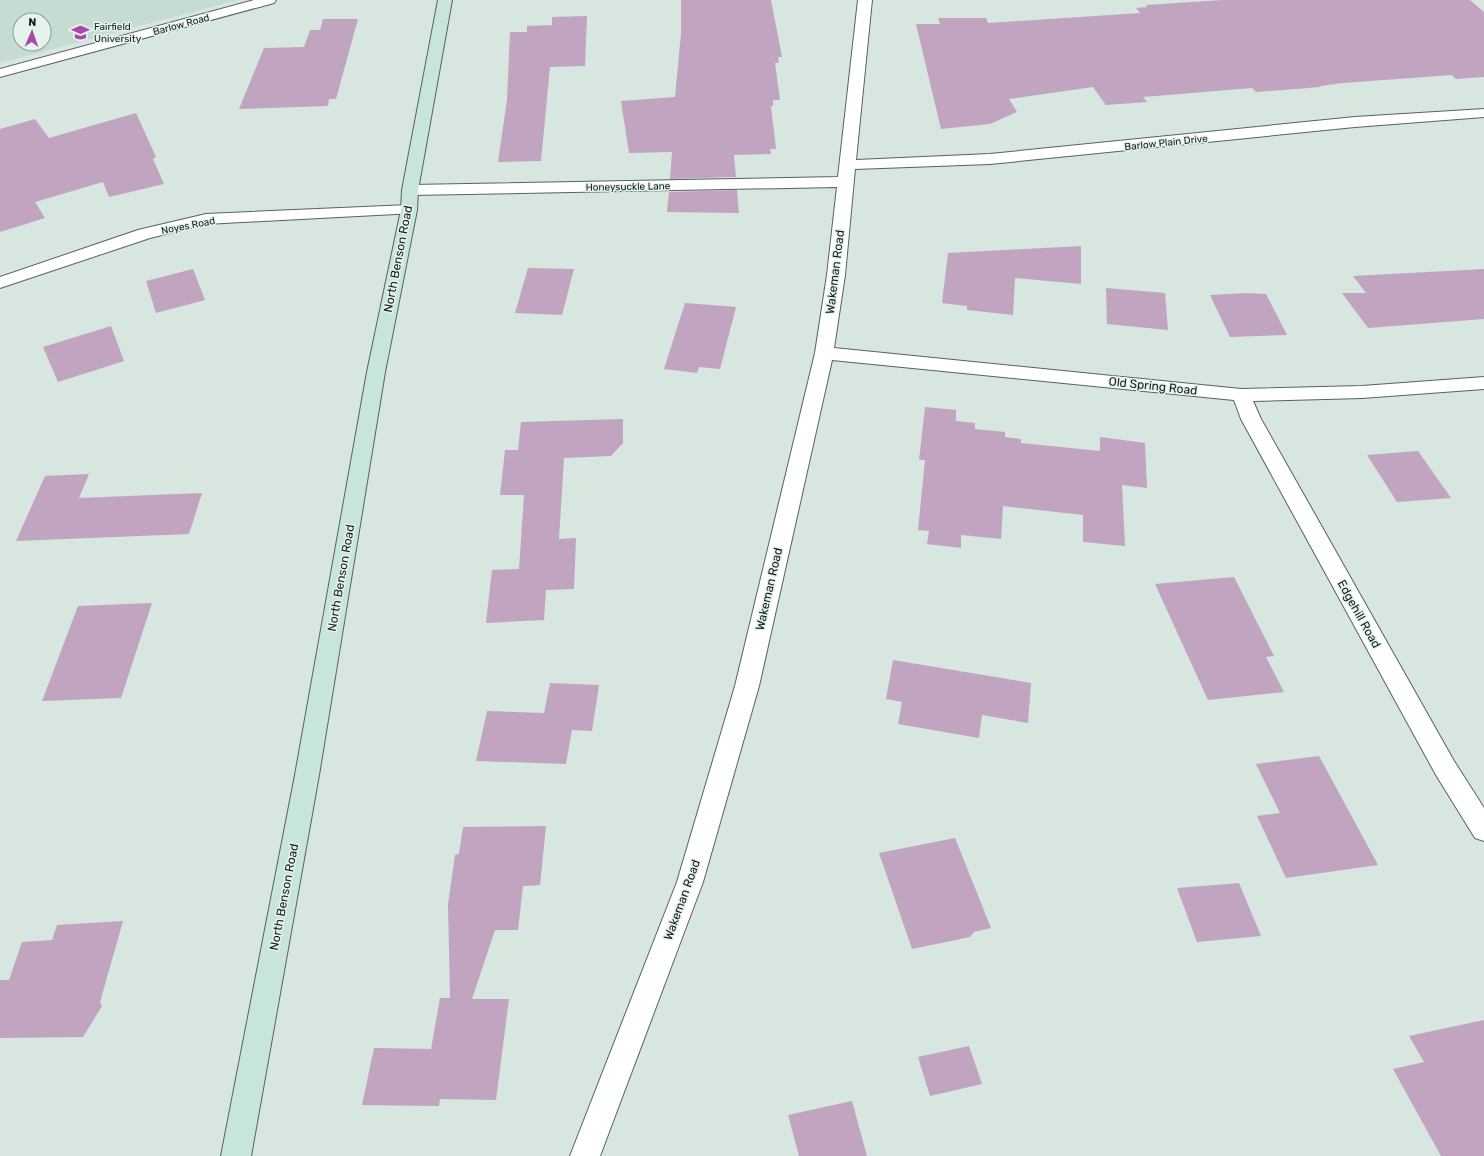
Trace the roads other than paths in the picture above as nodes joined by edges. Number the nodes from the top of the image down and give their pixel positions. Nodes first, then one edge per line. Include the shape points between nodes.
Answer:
1 (270, 0) edge
2 (445, 0) edge
3 (869, 0) edge
4 (0, 73) edge
5 (1484, 113) edge
6 (846, 173) junction
7 (410, 200) junction
8 (0, 283) edge
9 (824, 353) junction
10 (1484, 383) edge
11 (1241, 395) junction
12 (1484, 830) edge
13 (236, 1156) edge
14 (585, 1156) edge

1 - 4 street, Barlow Road
2 - 7 main road, North Benson Road
3 - 6 street, Wakeman Road
5 - 6 street, Barlow Plain Drive via 1355,122
6 - 7 street, Honeysuckle Lane
6 - 9 street, Wakeman Road via 836,275
7 - 8 street, Noyes Road via 206,219 144,234
7 - 13 main road, North Benson Road via 376,372 307,775
9 - 11 street, Old Spring Road
9 - 14 street, Wakeman Road via 747,686 690,882
10 - 11 street, Old Spring Road via 1369,393
11 - 12 street, Edgehill Road via 1251,419 1445,768

